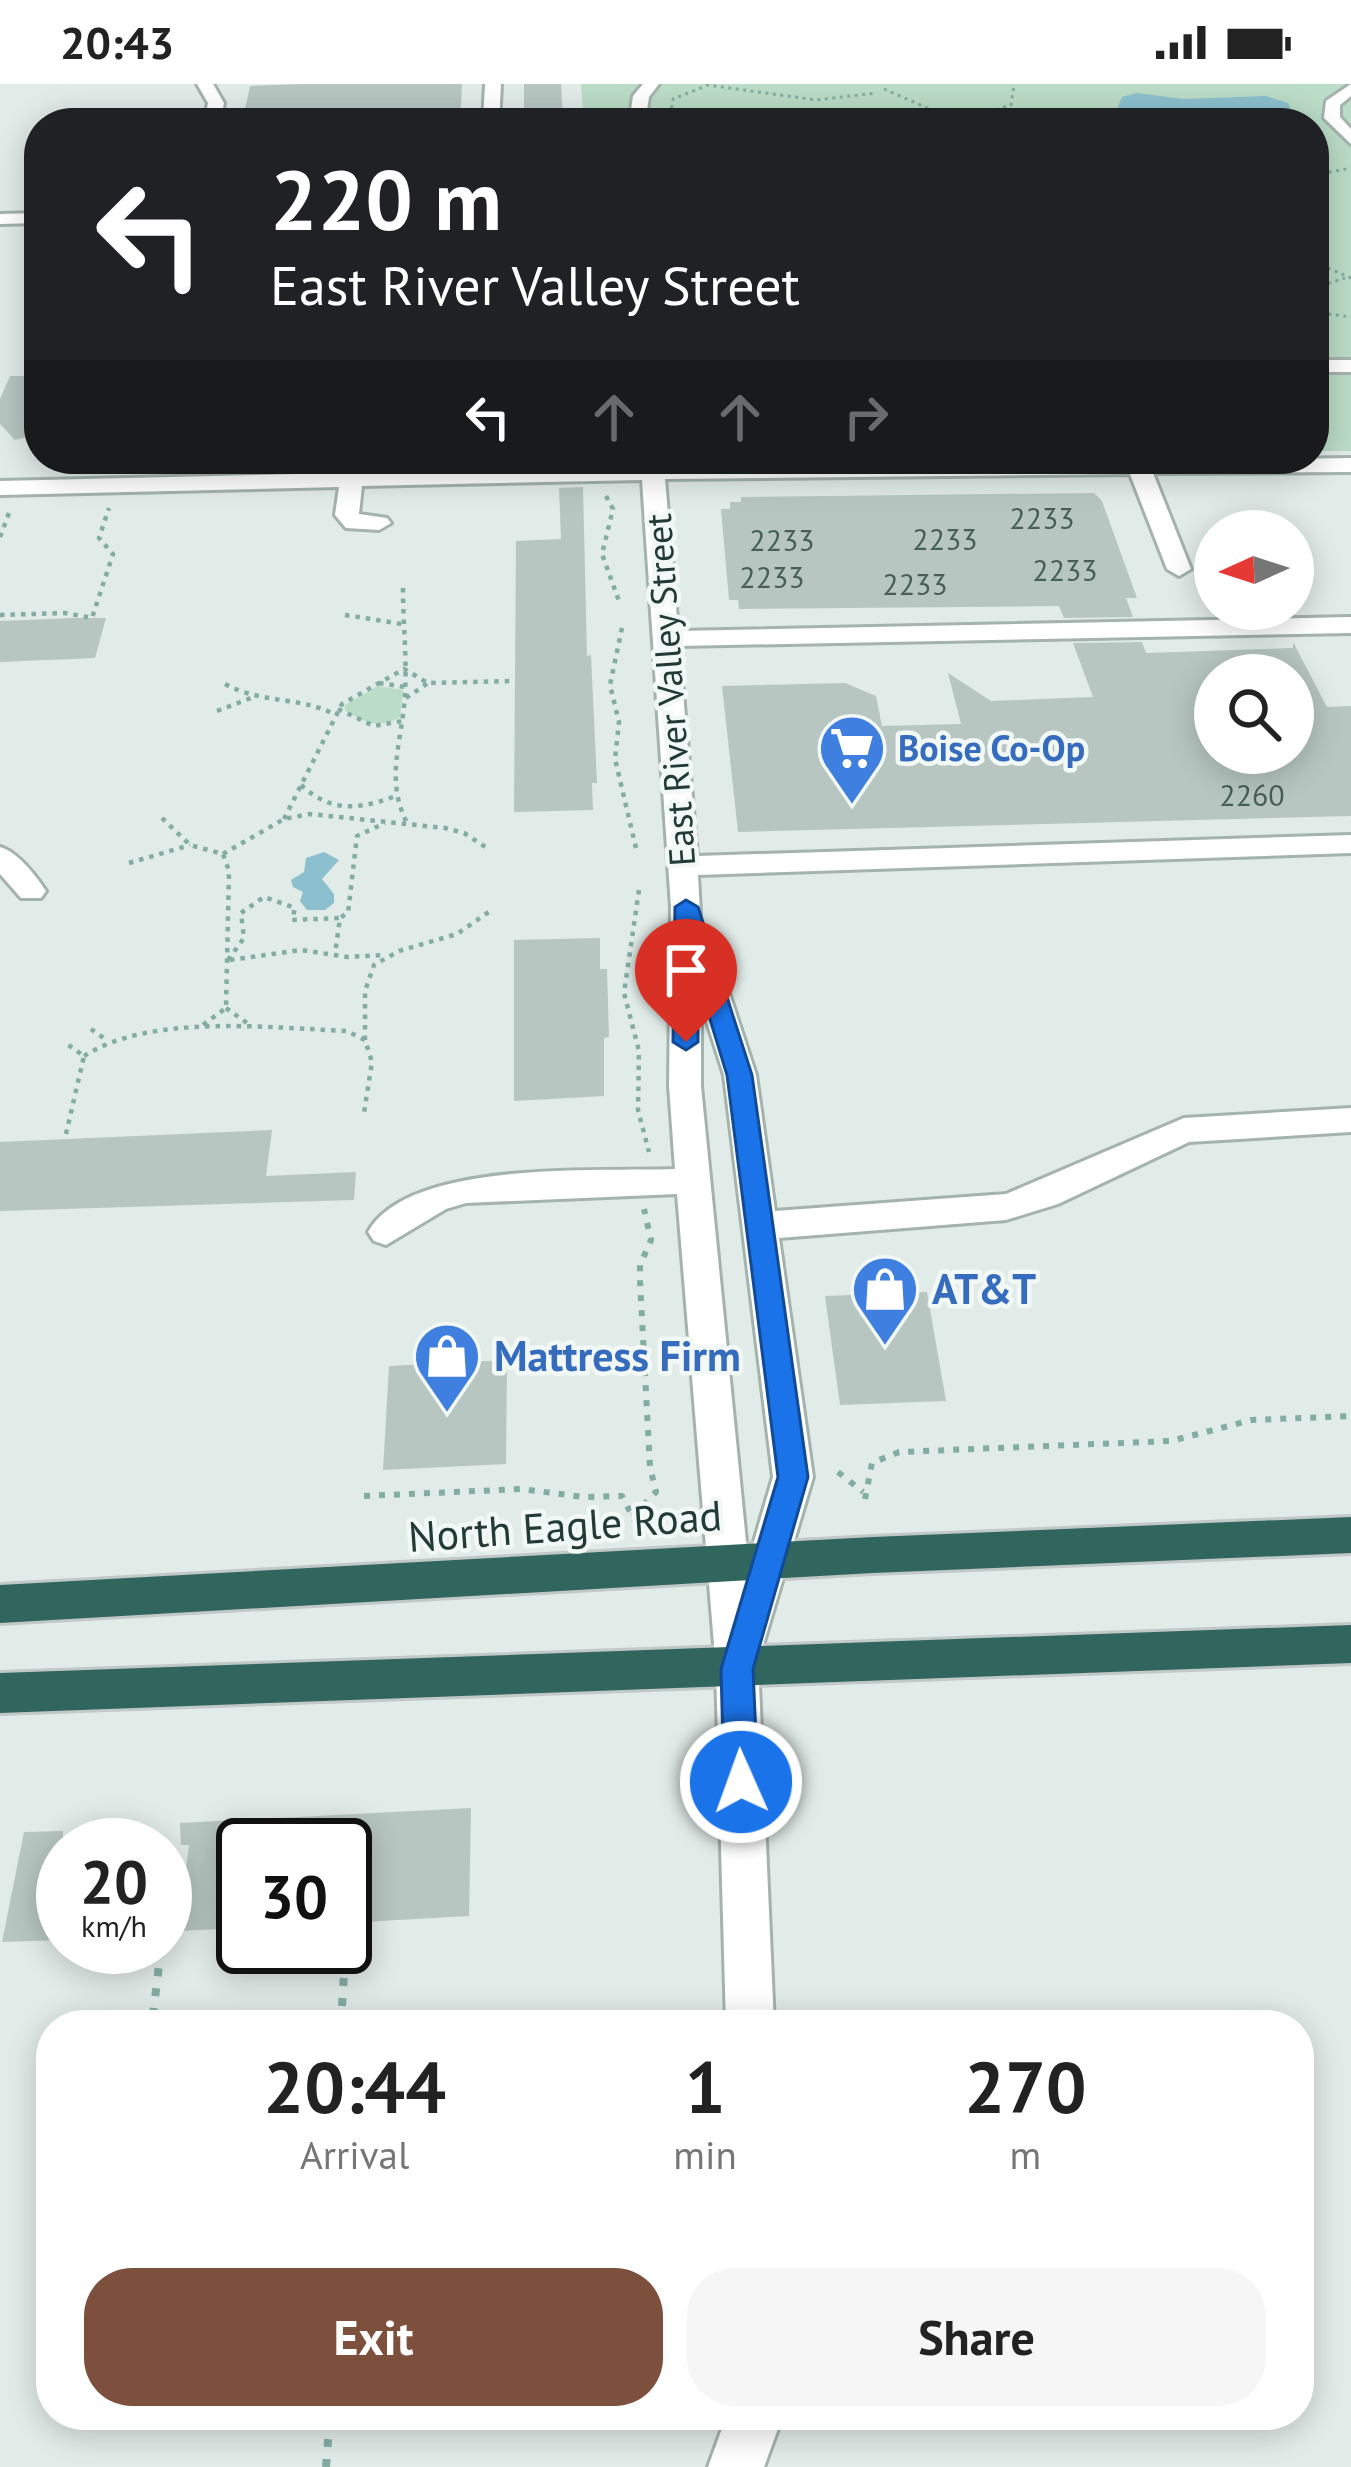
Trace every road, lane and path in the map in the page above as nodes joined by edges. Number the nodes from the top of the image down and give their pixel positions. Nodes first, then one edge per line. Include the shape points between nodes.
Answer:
1 (722, 84) edge
2 (1014, 84) edge
3 (1351, 88) edge
4 (884, 89) dead end
5 (876, 93) dead end
6 (670, 108) edge
7 (930, 108) edge
8 (1001, 108) edge
9 (1351, 139) edge
10 (288, 474) edge
11 (351, 474) edge
12 (652, 474) edge
13 (1141, 474) edge
14 (600, 492) dead end
15 (6, 496) edge
16 (111, 502) dead end
17 (379, 524) dead end
18 (0, 537) edge
19 (1179, 569) dead end
20 (403, 588) dead end
21 (620, 604) dead end
22 (0, 615) edge
23 (345, 615) dead end
24 (402, 624) junction
25 (1351, 625) edge
26 (622, 628) dead end
27 (666, 639) junction
28 (404, 669) junction
29 (511, 681) dead end
30 (380, 683) junction
31 (428, 683) junction
32 (225, 684) dead end
33 (405, 687) junction
34 (250, 698) junction
35 (405, 698) junction
36 (314, 704) junction
37 (338, 709) junction
38 (217, 711) dead end
39 (404, 720) junction
40 (301, 785) junction
41 (393, 797) junction
42 (327, 811) junction
43 (162, 818) dead end
44 (284, 819) junction
45 (389, 822) junction
46 (407, 823) junction
47 (1351, 844) edge
48 (190, 845) junction
49 (488, 848) dead end
50 (636, 848) dead end
51 (224, 854) dead end
52 (0, 856) edge
53 (128, 863) dead end
54 (683, 866) junction
55 (639, 890) dead end
56 (31, 892) dead end
57 (686, 907) junction
58 (494, 909) dead end
59 (340, 918) junction
60 (335, 954) junction
61 (386, 954) junction
62 (228, 960) junction
63 (226, 1008) junction
64 (252, 1025) junction
65 (197, 1028) junction
66 (91, 1029) dead end
67 (365, 1040) junction
68 (108, 1041) junction
69 (67, 1044) dead end
70 (84, 1056) junction
71 (364, 1113) dead end
72 (1351, 1120) edge
73 (66, 1134) dead end
74 (638, 1159) dead end
75 (694, 1181) junction
76 (643, 1206) dead end
77 (759, 1226) junction
78 (386, 1232) dead end
79 (1351, 1416) edge
80 (838, 1472) dead end
81 (364, 1496) dead end
82 (1351, 1535) edge
83 (747, 1562) junction
84 (0, 1604) edge
85 (1351, 1644) edge
86 (737, 1669) junction
87 (0, 1693) edge
88 (158, 1974) edge
89 (344, 1974) edge
90 (342, 2006) dead end
91 (154, 2010) edge
92 (749, 2010) edge
93 (329, 2430) edge
94 (750, 2430) edge
95 (326, 2467) edge
96 (736, 2467) edge

1 - 5 path via 816,100
1 - 6 path via 681,92
2 - 8 path via 1011,105
3 - 9 street via 1332,104 1332,118
4 - 7 path
10 - 15 street
11 - 17 street via 347,514 354,524
12 - 27 street, East River Valley Street
13 - 19 street
14 - 21 path via 613,505 602,554
15 - 18 path
16 - 22 path via 99,538 113,554 92,618
20 - 24 path
23 - 24 path
24 - 28 path
25 - 27 street
26 - 50 path via 610,685 619,722 615,759
27 - 54 street, East River Valley Street
28 - 30 path
28 - 31 path
28 - 33 path
29 - 31 path
30 - 33 path
30 - 37 path
31 - 35 path
32 - 34 path
33 - 35 path
34 - 36 path
34 - 38 path
35 - 39 path
36 - 37 path
36 - 37 path
37 - 39 path via 374,726
37 - 40 path
39 - 41 path
40 - 42 path
40 - 44 path
41 - 42 path
41 - 46 path
42 - 44 path
42 - 45 path
43 - 48 path
44 - 51 path
45 - 46 path
45 - 59 path via 359,831 348,913
46 - 49 path via 464,832
47 - 54 street
48 - 53 path
48 - 62 path via 224,854 229,865
52 - 56 street
54 - 57 street, East River Valley Street
55 - 74 path via 624,993 650,1152
57 - 75 street, East River Valley Street via 685,1086
57 - 77 street, East River Valley Street via 740,1075
58 - 61 path via 458,934
59 - 60 path
59 - 62 path via 292,920 295,908 264,896 242,913 244,938
60 - 61 path
60 - 62 path
61 - 67 path via 364,990
62 - 63 path
63 - 64 path
63 - 65 path
64 - 65 path
64 - 67 path via 326,1027
65 - 68 path
66 - 68 path
67 - 71 path via 372,1062
68 - 70 path
69 - 70 path
70 - 73 path
72 - 77 street via 1184,1130 1006,1207
75 - 78 street via 466,1190 434,1199
75 - 83 street, East River Valley Street
76 - 81 path via 651,1240 640,1281 656,1492 634,1519 622,1496 521,1489
77 - 83 street, East River Valley Street via 793,1477
79 - 80 path via 1252,1420 1172,1441 899,1452 872,1462 865,1496
82 - 83 highway, North Eagle Road
83 - 84 highway, North Eagle Road
83 - 86 street, East River Valley Street
85 - 86 highway
86 - 87 highway
86 - 92 street, East River Valley Street
88 - 91 path
89 - 90 path
93 - 95 path
94 - 96 street

